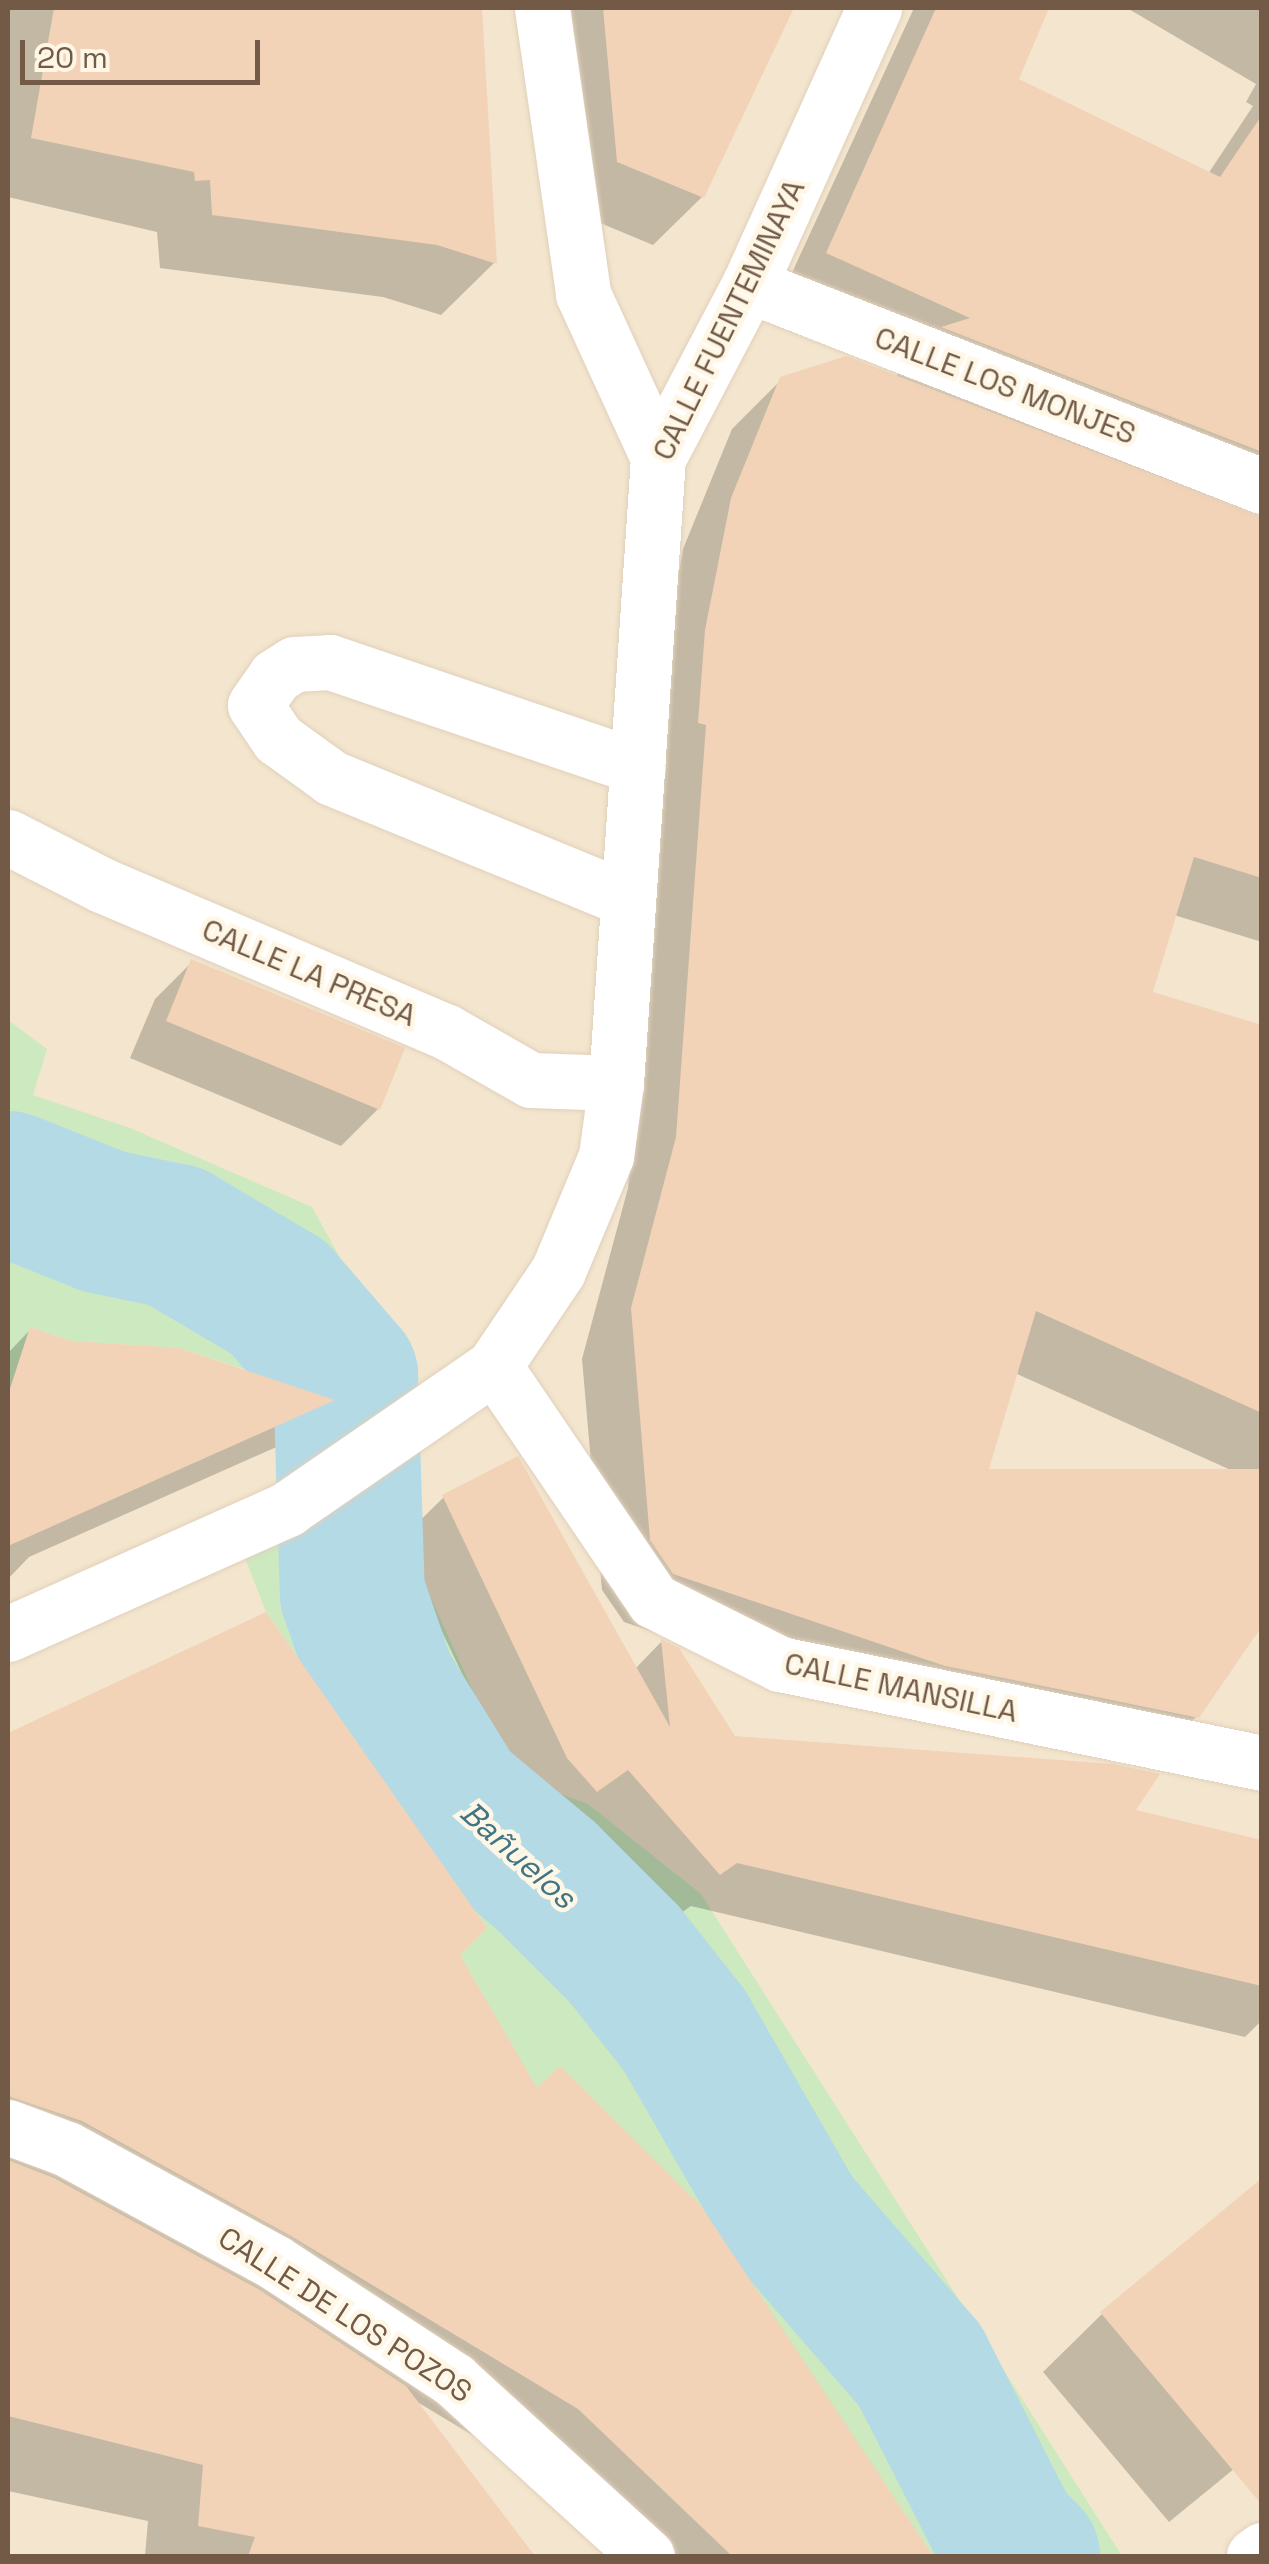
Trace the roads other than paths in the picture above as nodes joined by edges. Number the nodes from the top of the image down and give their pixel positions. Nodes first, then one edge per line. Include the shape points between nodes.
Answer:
1 (542, 8) edge
2 (874, 8) edge
3 (749, 285) junction
4 (658, 458) junction
5 (1262, 486) edge
6 (638, 766) junction
7 (8, 837) edge
8 (627, 899) junction
9 (616, 1083) junction
10 (494, 1366) junction
11 (8, 1634) edge
12 (1253, 1747) edge
13 (8, 2128) edge
14 (1262, 2550) edge
15 (647, 2556) edge
16 (1254, 2556) edge

1 - 4 street via 583,294
2 - 3 street, CALLE FUENTEMINAYA
3 - 4 street, CALLE FUENTEMINAYA
3 - 5 street, CALLE LOS MONJES
4 - 6 street, CALLE FUENTEMINAYA
6 - 8 street, CALLE FUENTEMINAYA
6 - 8 street via 330,662 294,664 275,676 256,704 278,739 332,778
7 - 9 street, CALLE LA PRESA via 102,886 445,1031 531,1080
8 - 9 street, CALLE FUENTEMINAYA
9 - 10 street, CALLE FUENTEMINAYA via 606,1156 558,1272
10 - 11 street, CALLE FUENTEMINAYA via 287,1509
10 - 12 street, CALLE MANSILLA via 654,1601 780,1664
13 - 15 street, CALLE DE LOS POZOS via 66,2149 276,2263 454,2380
14 - 16 street

